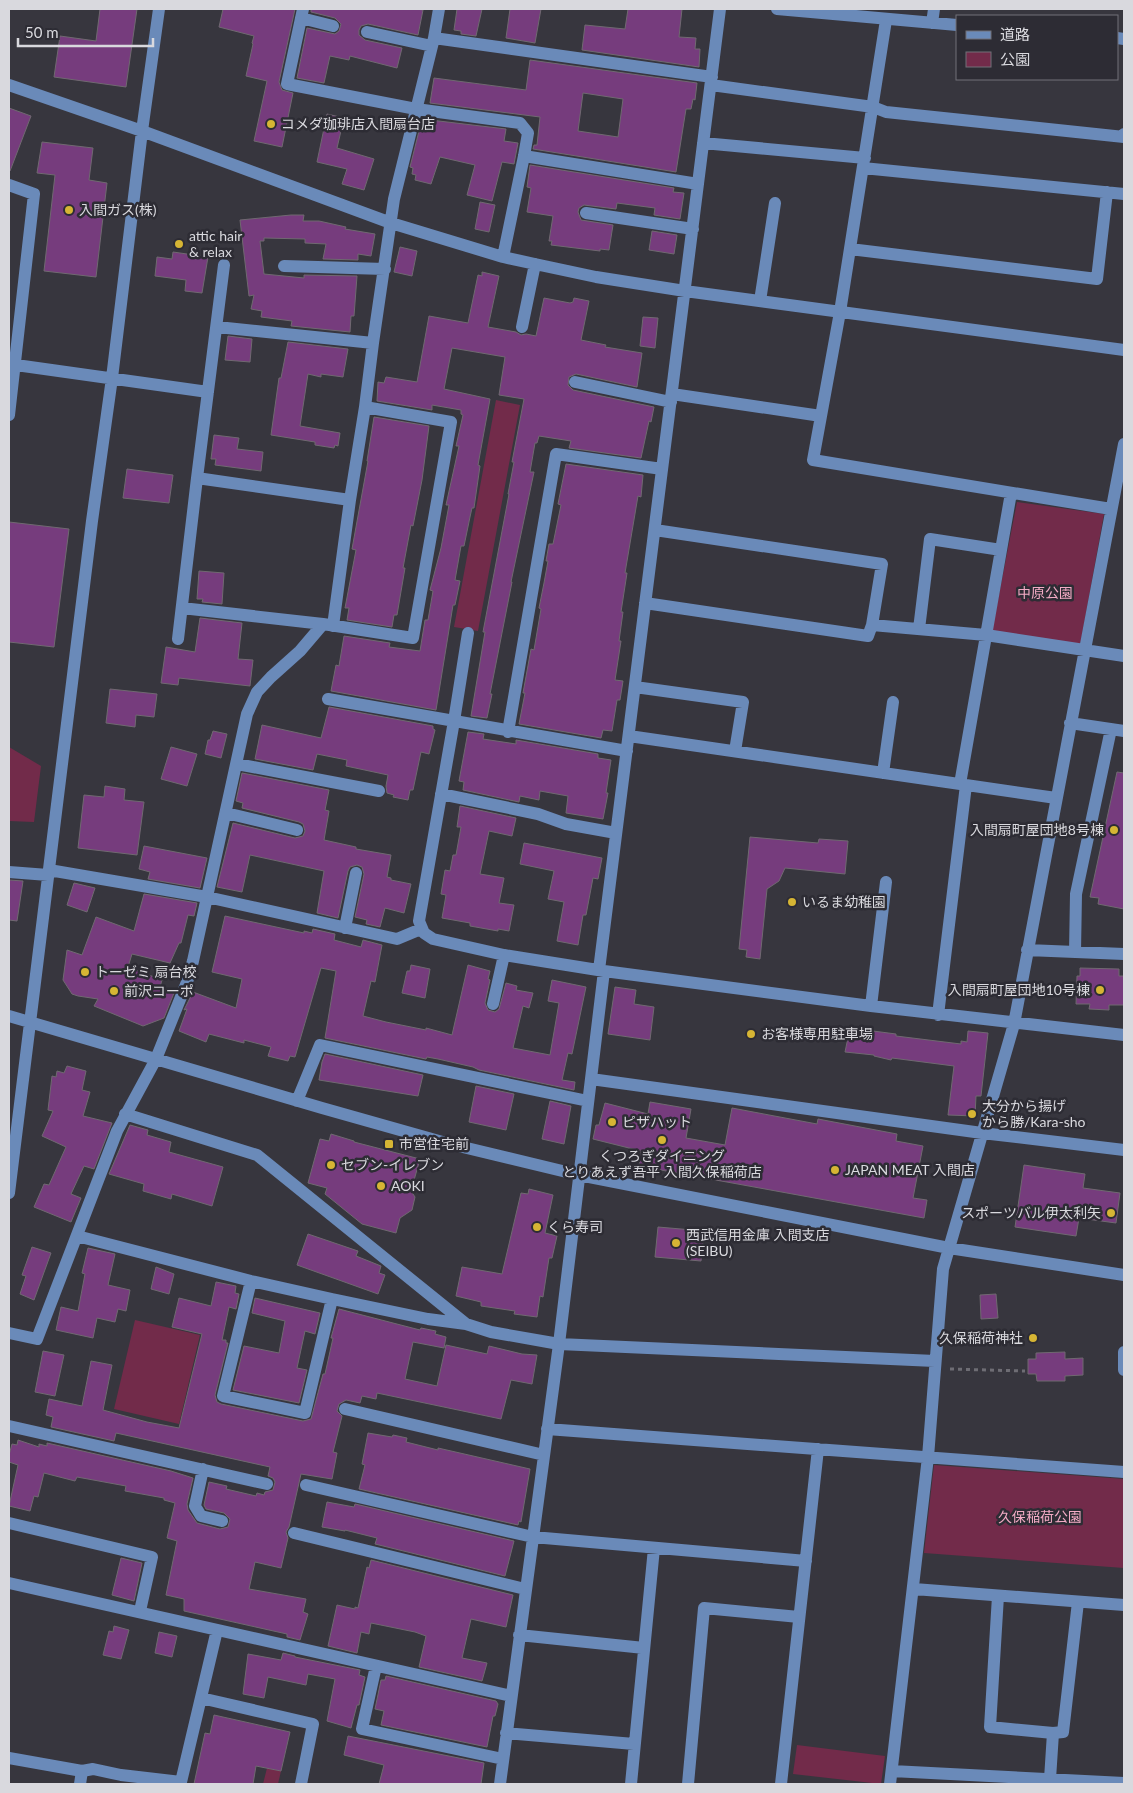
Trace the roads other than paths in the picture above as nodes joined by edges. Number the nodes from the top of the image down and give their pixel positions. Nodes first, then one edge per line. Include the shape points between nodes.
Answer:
1 (159, 9) edge
2 (439, 9) edge
3 (720, 9) edge
4 (777, 9) edge
5 (934, 9) edge
6 (302, 14) edge
7 (886, 20) junction
8 (932, 23) junction
9 (956, 25) edge
10 (332, 26) dead end
11 (367, 32) dead end
12 (433, 42) junction
13 (711, 81) junction
14 (9, 85) edge
15 (873, 107) junction
16 (416, 109) junction
17 (142, 131) junction
18 (1124, 134) edge
19 (704, 143) junction
20 (524, 156) junction
21 (864, 163) junction
22 (698, 184) junction
23 (9, 185) edge
24 (1108, 192) junction
25 (1124, 194) edge
26 (774, 203) dead end
27 (586, 213) dead end
28 (391, 223) junction
29 (693, 229) junction
30 (850, 249) junction
31 (503, 257) junction
32 (535, 264) junction
33 (224, 265) dead end
34 (284, 266) dead end
35 (384, 269) junction
36 (685, 291) junction
37 (760, 302) junction
38 (840, 312) junction
39 (217, 327) junction
40 (522, 327) dead end
41 (372, 343) junction
42 (1124, 350) edge
43 (16, 364) junction
44 (112, 378) junction
45 (575, 382) dead end
46 (208, 392) junction
47 (671, 398) junction
48 (365, 407) junction
49 (9, 415) edge
50 (821, 416) junction
51 (1124, 444) edge
52 (662, 469) junction
53 (197, 478) junction
54 (1011, 493) junction
55 (350, 500) junction
56 (1112, 509) junction
57 (655, 530) junction
58 (1001, 550) junction
59 (646, 603) junction
60 (182, 608) junction
61 (328, 625) junction
62 (872, 625) junction
63 (919, 629) junction
64 (468, 633) dead end
65 (986, 636) junction
66 (178, 639) dead end
67 (1084, 651) junction
68 (1124, 656) edge
69 (635, 687) junction
70 (328, 699) dead end
71 (893, 702) dead end
72 (454, 721) junction
73 (1070, 723) junction
74 (1111, 729) junction
75 (1124, 731) edge
76 (508, 732) junction
77 (629, 736) junction
78 (627, 751) junction
79 (735, 751) junction
80 (237, 764) junction
81 (883, 773) junction
82 (963, 784) junction
83 (379, 791) dead end
84 (441, 794) junction
85 (1056, 798) junction
86 (226, 813) junction
87 (297, 830) dead end
88 (616, 833) junction
89 (9, 872) edge
90 (49, 873) junction
91 (356, 873) dead end
92 (886, 882) dead end
93 (207, 896) junction
94 (344, 928) junction
95 (421, 928) junction
96 (1027, 950) junction
97 (1075, 952) junction
98 (1124, 954) edge
99 (504, 955) junction
100 (602, 971) junction
101 (493, 1004) dead end
102 (871, 1006) junction
103 (938, 1014) junction
104 (9, 1016) edge
105 (30, 1022) junction
106 (1014, 1024) junction
107 (1124, 1035) edge
108 (156, 1059) junction
109 (591, 1079) junction
110 (297, 1101) junction
111 (588, 1101) junction
112 (125, 1114) junction
113 (982, 1133) junction
114 (1124, 1150) edge
115 (579, 1175) junction
116 (9, 1193) edge
117 (77, 1236) junction
118 (949, 1248) junction
119 (1124, 1276) edge
120 (251, 1281) junction
121 (332, 1299) junction
122 (466, 1324) junction
123 (9, 1333) edge
124 (559, 1344) junction
125 (1124, 1352) edge
126 (935, 1365) junction
127 (1124, 1370) edge
128 (345, 1409) dead end
129 (9, 1426) edge
130 (547, 1429) junction
131 (818, 1450) junction
132 (544, 1455) junction
133 (928, 1457) junction
134 (202, 1469) junction
135 (1124, 1472) edge
136 (267, 1484) dead end
137 (306, 1485) dead end
138 (222, 1521) dead end
139 (9, 1523) edge
140 (294, 1533) dead end
141 (532, 1537) junction
142 (654, 1548) junction
143 (806, 1561) junction
144 (9, 1583) edge
145 (525, 1589) junction
146 (914, 1589) junction
147 (998, 1596) junction
148 (1078, 1602) junction
149 (1124, 1605) edge
150 (140, 1612) junction
151 (800, 1617) junction
152 (216, 1630) junction
153 (519, 1635) junction
154 (644, 1648) junction
155 (376, 1666) junction
156 (511, 1696) junction
157 (201, 1698) junction
158 (1053, 1732) junction
159 (506, 1733) junction
160 (634, 1744) junction
161 (9, 1758) edge
162 (503, 1758) junction
163 (82, 1771) junction
164 (892, 1771) junction
165 (1050, 1778) junction
166 (1012, 1780) edge
167 (155, 1782) edge
168 (1124, 1783) edge
169 (80, 1784) edge
170 (301, 1784) edge
171 (500, 1784) edge
172 (631, 1784) edge
173 (688, 1784) edge
174 (781, 1784) edge
175 (890, 1784) edge

1 - 17 street
2 - 12 street
3 - 13 street
4 - 7 street
5 - 8 street
6 - 10 street
6 - 16 street via 287,84
7 - 8 street
7 - 15 street
8 - 9 street
11 - 12 street
12 - 13 street
12 - 16 street
13 - 15 street
13 - 19 street
14 - 17 street
15 - 18 street via 886,112 1124,137
15 - 21 street
16 - 20 street via 520,123 528,133
16 - 28 street
17 - 28 street
17 - 44 street
19 - 21 street
19 - 22 street
20 - 22 street
20 - 31 street
21 - 24 street
21 - 30 street
22 - 29 street
23 - 43 street via 34,194
24 - 25 street
24 - 30 street via 1097,279
26 - 37 street
27 - 29 street
28 - 31 street
28 - 35 street
29 - 36 street
30 - 38 street
31 - 32 street
32 - 36 street
32 - 40 street
33 - 39 street
34 - 35 street
35 - 41 street
36 - 37 street
36 - 47 street
37 - 38 street
38 - 42 street
38 - 50 street
39 - 41 street
39 - 46 street
41 - 48 street
43 - 44 street
43 - 49 street
44 - 46 street
44 - 90 street
45 - 47 street
46 - 53 street
47 - 50 street
47 - 52 street
48 - 55 street
48 - 61 street via 451,422 413,638
50 - 54 street via 813,460
51 - 56 street
52 - 57 street
52 - 76 street via 556,454
53 - 55 street
53 - 60 street
54 - 56 street
54 - 58 street
55 - 61 street
56 - 67 street
57 - 59 street
57 - 62 street via 882,564
58 - 63 street via 930,539
58 - 65 street
59 - 62 street via 868,636
59 - 69 street
60 - 61 street
60 - 66 street
61 - 80 street via 257,692 247,714
62 - 63 street
63 - 65 street
64 - 72 street
65 - 67 street
65 - 82 street
67 - 68 street
67 - 73 street
69 - 77 street
69 - 79 street via 742,702
70 - 72 street
71 - 81 street
72 - 76 street
72 - 84 street
73 - 74 street
73 - 85 street
74 - 75 street
74 - 97 street via 1076,894
76 - 78 street
77 - 78 street
77 - 79 street
78 - 88 street
79 - 81 street
80 - 83 street
80 - 86 street
81 - 82 street
82 - 85 street
82 - 103 street
84 - 88 street
84 - 95 street via 419,921
85 - 96 street
86 - 87 street
86 - 93 street
88 - 100 street
89 - 90 street
90 - 93 street
90 - 105 street
91 - 94 street
92 - 102 street
93 - 94 street
93 - 108 street via 187,982
94 - 95 street via 397,938
95 - 99 street via 433,939
96 - 97 street
96 - 106 street
97 - 98 street
99 - 100 street
99 - 101 street
100 - 102 street
100 - 109 street
102 - 103 street
103 - 106 street
104 - 105 street
105 - 108 street
105 - 116 street
106 - 107 street
106 - 113 street
108 - 110 street
108 - 112 street
109 - 111 street
109 - 113 street
110 - 111 street via 320,1045
110 - 115 street via 446,1143
111 - 115 street
112 - 117 street
112 - 122 street via 257,1155
113 - 114 street
113 - 118 street
115 - 118 street
115 - 124 street
117 - 120 street
117 - 123 street via 37,1339
118 - 119 street
118 - 126 street via 943,1269
120 - 121 street
120 - 121 street via 223,1396 305,1413
121 - 122 street
122 - 124 street via 491,1332
124 - 126 street
124 - 130 street
125 - 127 street
126 - 133 street
128 - 132 street
129 - 134 street
130 - 131 street
130 - 132 street
131 - 133 street
131 - 143 street
132 - 141 street
133 - 135 street
133 - 146 street
134 - 136 street
134 - 138 street via 194,1506 201,1516
137 - 141 street
139 - 150 street via 152,1557
140 - 145 street
141 - 142 street
141 - 145 street
142 - 143 street
142 - 154 street
143 - 151 street
144 - 150 street
145 - 153 street
146 - 147 street
146 - 164 street
147 - 148 street
147 - 158 street via 990,1727
148 - 149 street
148 - 158 street via 1063,1732
150 - 152 street
151 - 173 street via 704,1608
151 - 174 street
152 - 155 street
152 - 157 street
153 - 154 street
153 - 156 street
154 - 160 street
155 - 156 street
155 - 162 street via 362,1729
156 - 159 street
157 - 167 street via 181,1782
157 - 170 street via 313,1724
158 - 165 street
159 - 160 street
159 - 162 street
160 - 172 street
161 - 163 street
162 - 171 street
163 - 167 street via 93,1769
163 - 169 street
164 - 166 street
164 - 175 street
165 - 166 street
165 - 168 street

